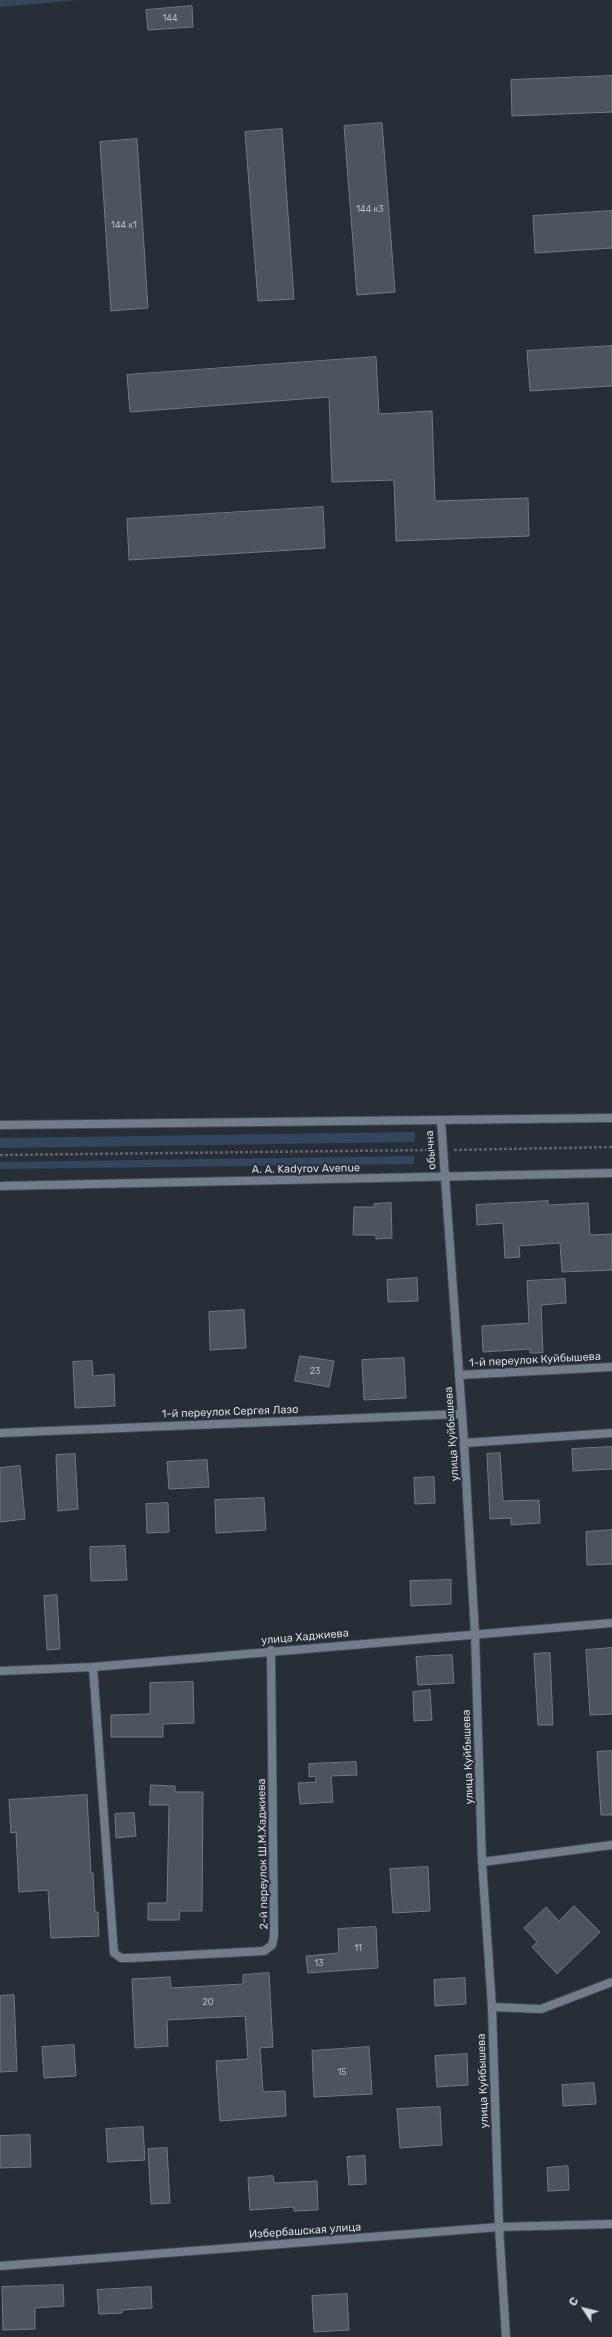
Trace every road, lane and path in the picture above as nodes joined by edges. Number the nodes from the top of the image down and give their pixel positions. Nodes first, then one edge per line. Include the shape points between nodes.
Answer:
1 (612, 1118) edge
2 (441, 1121) junction
3 (0, 1126) edge
4 (612, 1147) edge
5 (442, 1150) junction
6 (0, 1155) edge
7 (612, 1173) edge
8 (444, 1178) junction
9 (0, 1186) edge
10 (612, 1367) edge
11 (459, 1375) junction
12 (462, 1414) junction
13 (0, 1433) edge
14 (612, 1433) edge
15 (464, 1443) junction
16 (612, 1623) edge
17 (475, 1634) junction
18 (271, 1650) junction
19 (93, 1667) junction
20 (0, 1671) edge
21 (612, 1845) edge
22 (482, 1862) junction
23 (612, 1982) edge
24 (492, 2007) junction
25 (612, 2224) edge
26 (499, 2227) junction
27 (0, 2266) edge
28 (506, 2337) edge

1 - 2 street
2 - 3 street
2 - 5 street, обычна
4 - 5 path
5 - 6 path
5 - 8 street, обычна
7 - 8 street, A. A. Kadyrov Avenue
8 - 9 street, A. A. Kadyrov Avenue
8 - 11 street, улица Куйбышева
10 - 11 street, 1-й переулок Куйбышева
11 - 12 street, улица Куйбышева
12 - 13 street, 1-й переулок Сергея Лазо
12 - 15 street, улица Куйбышева
14 - 15 street
15 - 17 street, улица Куйбышева
16 - 17 street, улица Хаджиева
17 - 18 street, улица Хаджиева
17 - 22 street, улица Куйбышева
18 - 19 street, улица Хаджиева
18 - 19 street, 2-й переулок Ш.М.Хаджиева via 274,1936 272,1945 264,1951 131,1958 121,1958 114,1953
19 - 20 street, улица Хаджиева
21 - 22 street
22 - 24 street, улица Куйбышева
23 - 24 street via 541,2009
24 - 26 street, улица Куйбышева
25 - 26 street, Избербашская улица
26 - 27 street, Избербашская улица
26 - 28 street, улица Куйбышева

